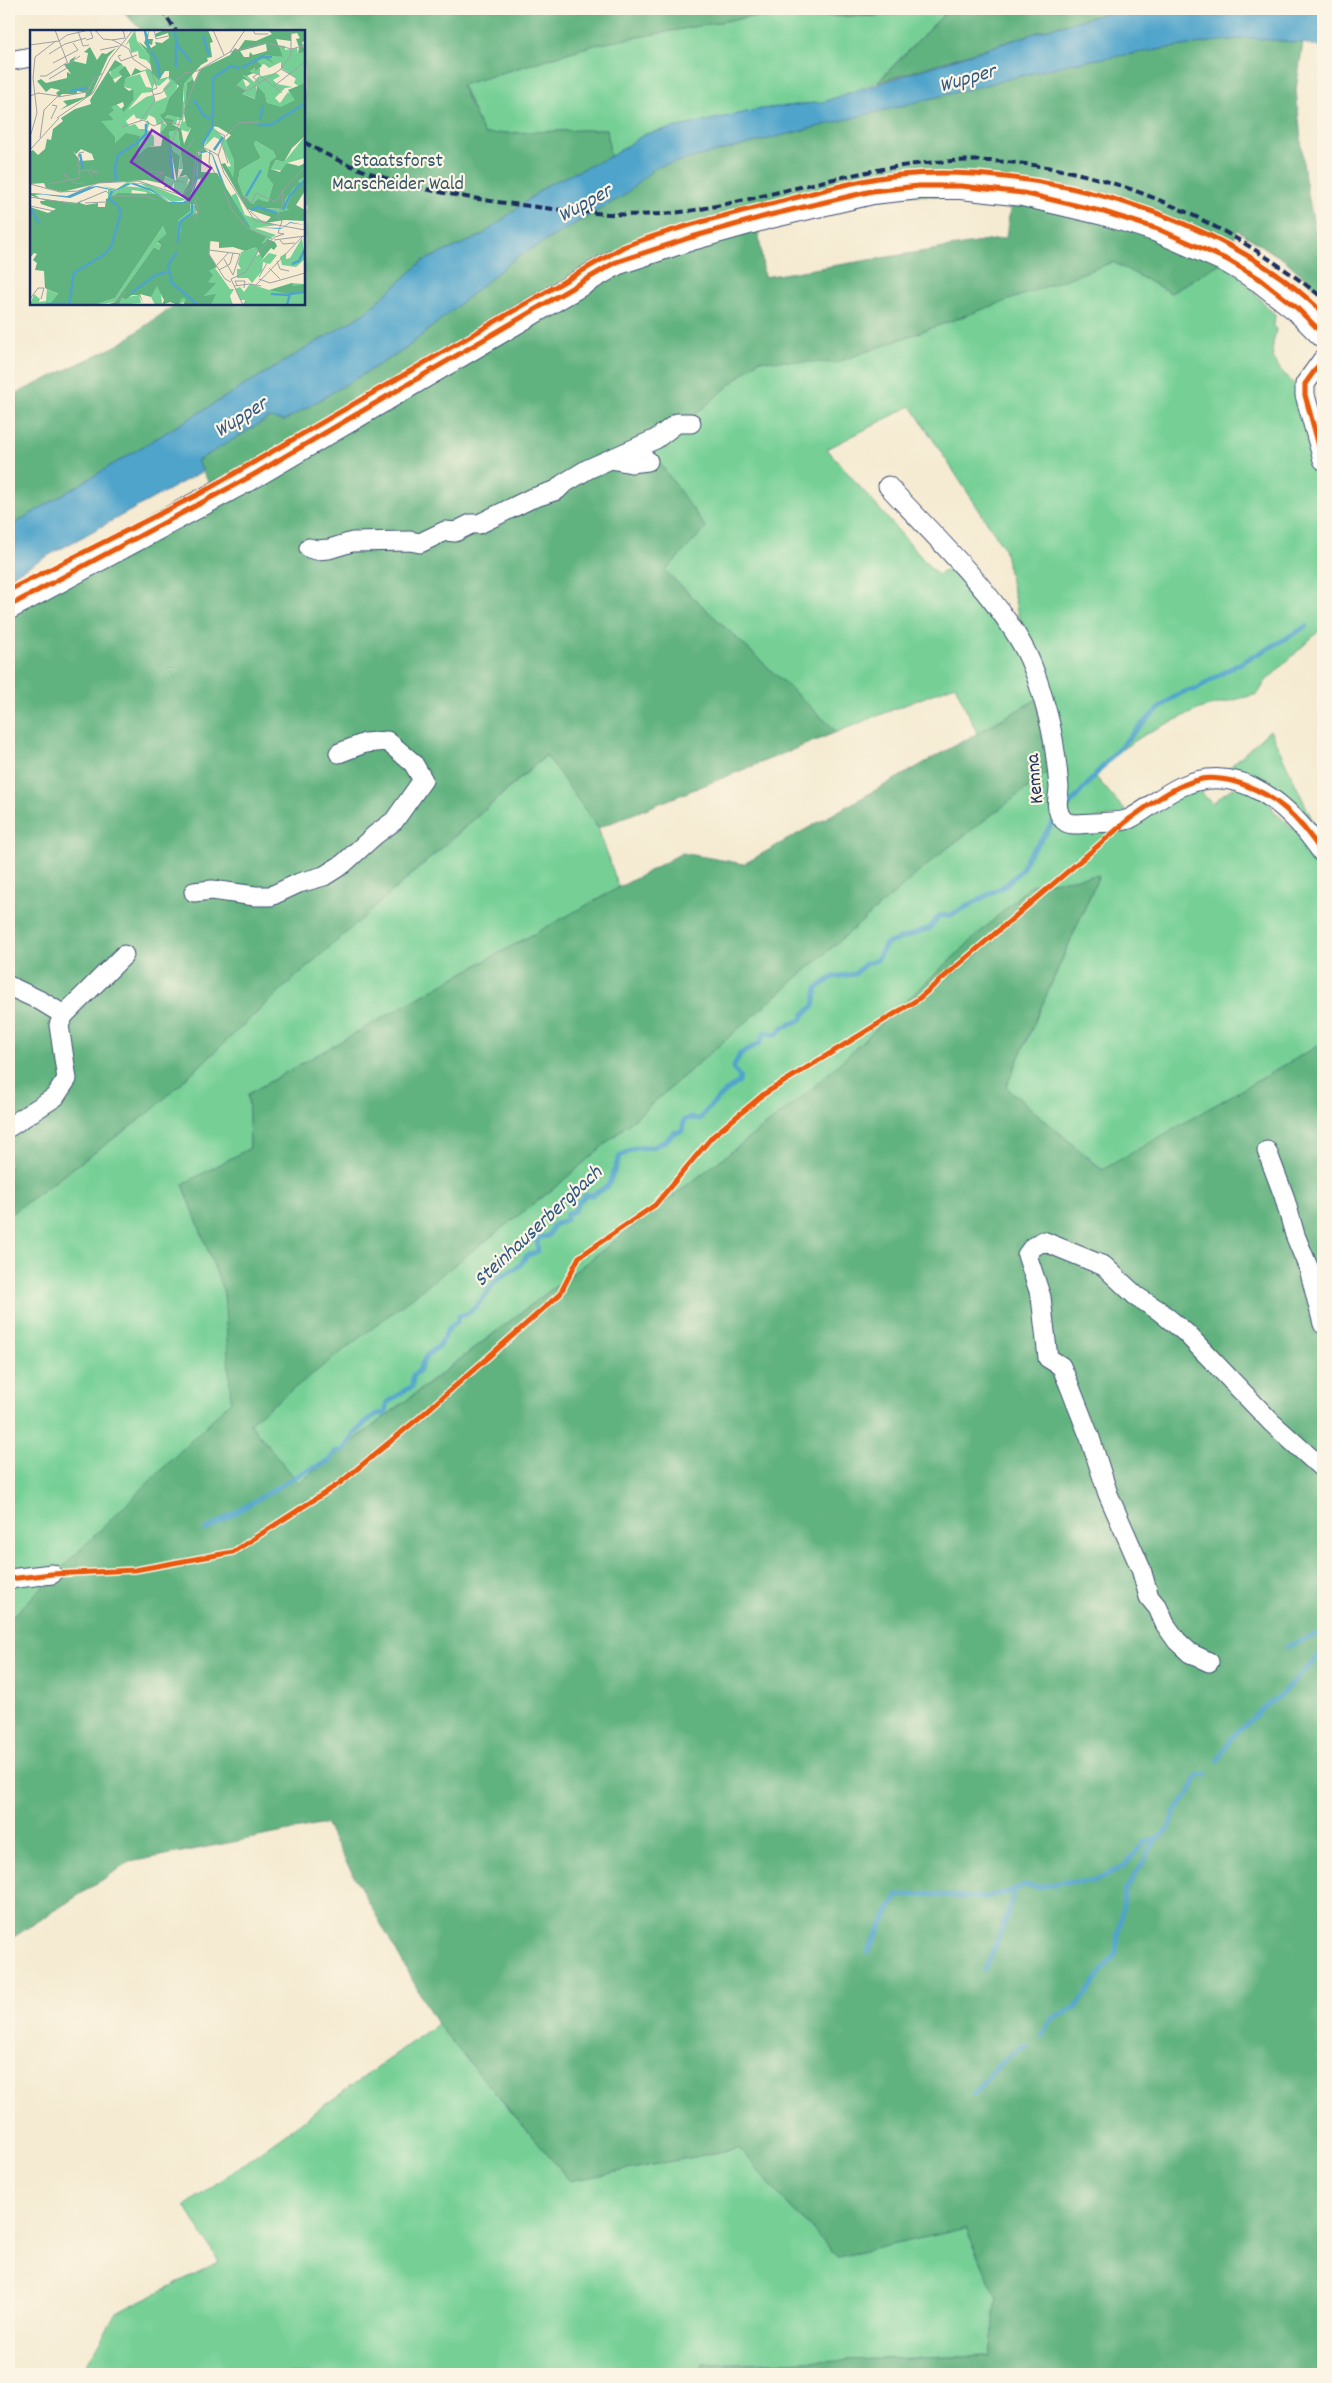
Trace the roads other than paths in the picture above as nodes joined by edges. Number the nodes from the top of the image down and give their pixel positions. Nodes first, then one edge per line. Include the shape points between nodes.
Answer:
1 (30, 57) edge
2 (9, 61) edge
3 (1323, 334) edge
4 (1323, 359) edge
5 (691, 423) dead end
6 (611, 460) junction
7 (1323, 460) edge
8 (648, 461) dead end
9 (888, 486) dead end
10 (309, 548) dead end
11 (9, 606) edge
12 (339, 753) dead end
13 (1323, 854) edge
14 (194, 892) dead end
15 (124, 955) dead end
16 (9, 986) edge
17 (64, 1015) junction
18 (9, 1127) edge
19 (1267, 1151) dead end
20 (1323, 1324) edge
21 (1323, 1469) edge
22 (52, 1574) dead end
23 (9, 1579) edge
24 (1209, 1662) dead end

1 - 2 street
3 - 11 main road via 1297,308 1228,260 1158,229 1104,212 1048,198 961,186 900,187 841,198 692,237 616,262 255,474
4 - 7 street via 1305,384 1305,395
5 - 6 street via 677,423 656,439
6 - 8 street
6 - 10 street via 588,469 557,490 530,499 479,524 471,524 455,532 445,531 428,541 352,542 329,549
9 - 13 street, Kemna via 1001,613 1026,651 1049,719 1059,790 1057,807 1067,822 1128,820 1181,786 1202,779 1220,778 1245,784 1286,807
12 - 14 street via 365,743 387,742 413,763 423,780 394,821 324,876 271,896 212,890
15 - 17 street
16 - 17 street
17 - 18 street via 59,1025 68,1079 55,1097
19 - 20 street via 1309,1269
21 - 24 street via 1272,1424 1186,1333 1136,1296 1104,1266 1042,1241 1027,1255 1041,1297 1048,1358 1060,1366 1068,1382 1149,1597 1178,1641 1190,1653
22 - 23 street

